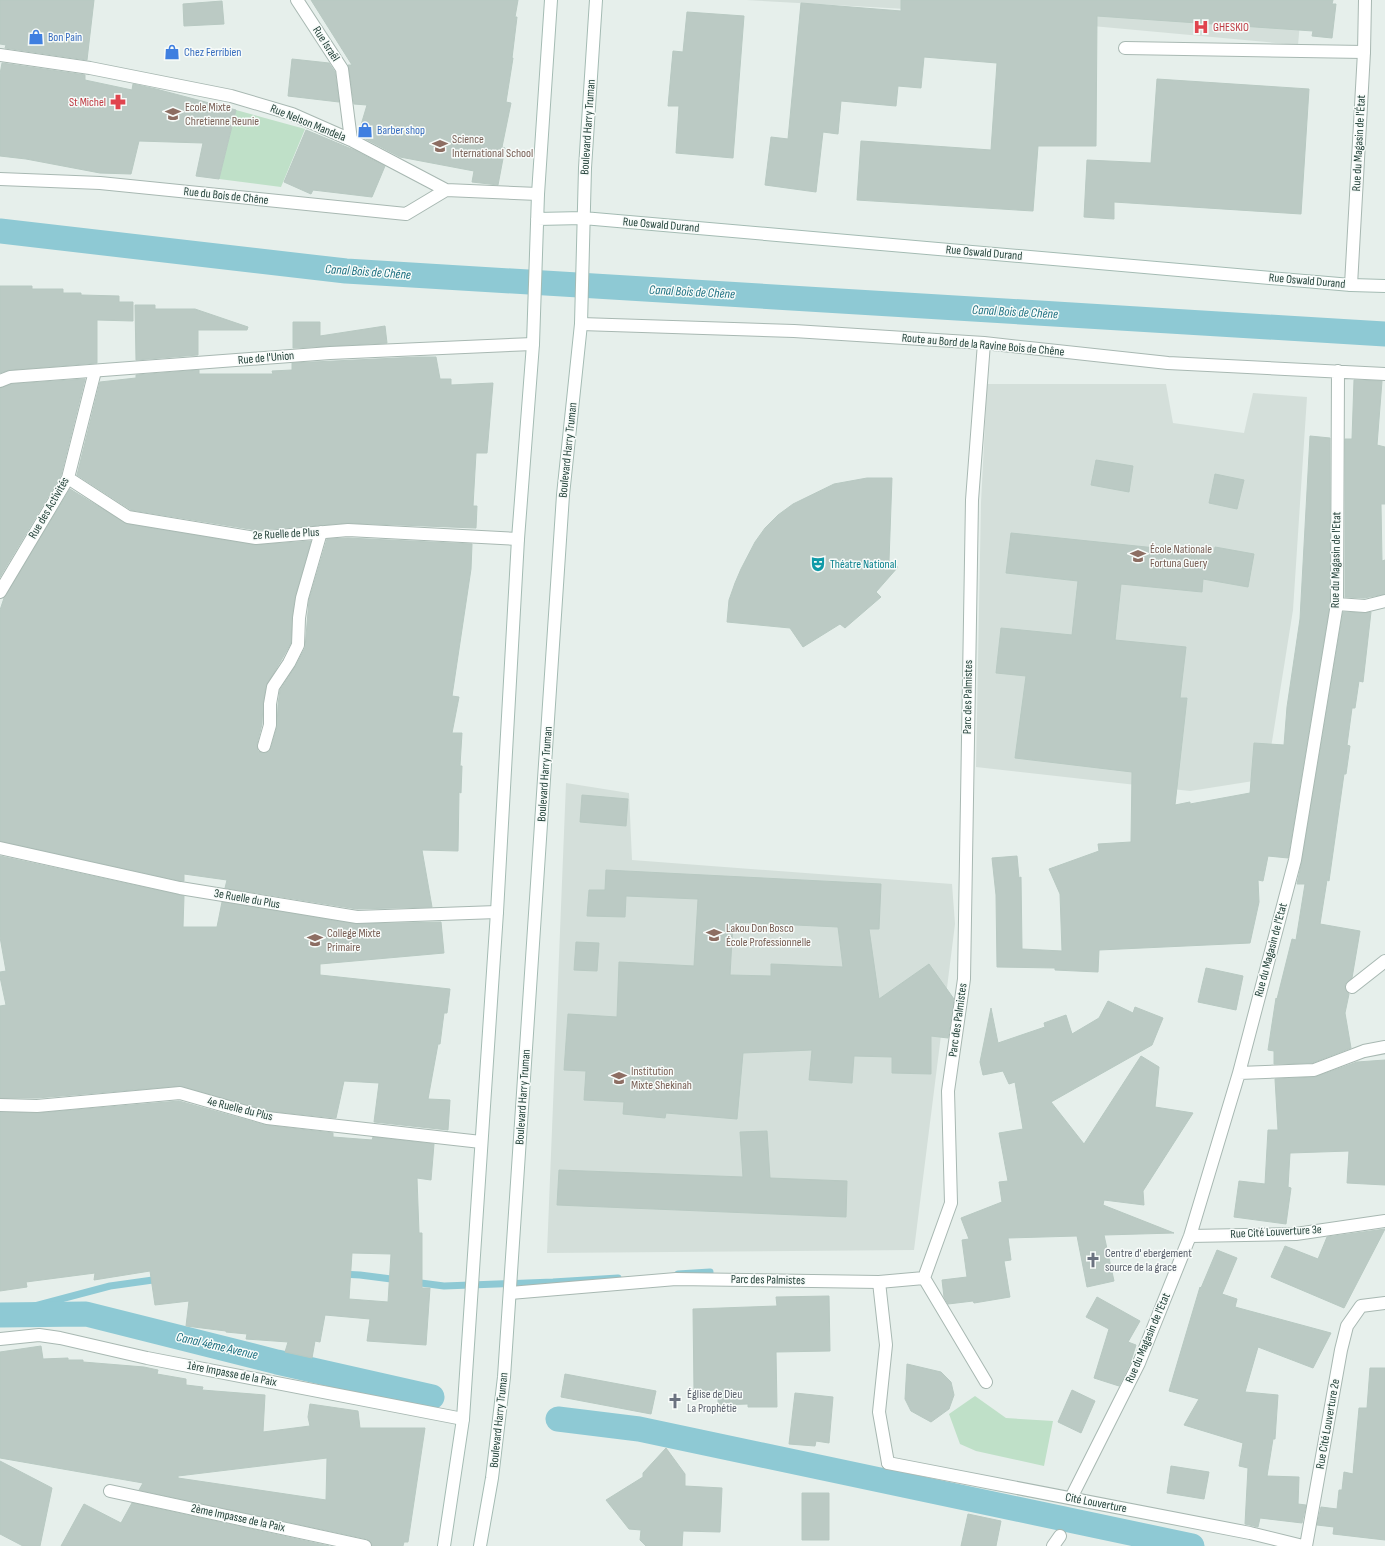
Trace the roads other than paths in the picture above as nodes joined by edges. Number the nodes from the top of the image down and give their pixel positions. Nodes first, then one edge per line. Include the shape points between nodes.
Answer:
1 (296, 0) edge
2 (551, 0) edge
3 (596, 0) edge
4 (1365, 0) edge
5 (1125, 48) dead end
6 (1364, 52) junction
7 (0, 55) edge
8 (351, 140) junction
9 (0, 179) edge
10 (446, 190) junction
11 (538, 194) junction
12 (537, 219) junction
13 (583, 224) junction
14 (1351, 285) junction
15 (1385, 286) edge
16 (582, 324) junction
17 (984, 343) junction
18 (533, 344) junction
19 (95, 371) junction
20 (1338, 371) junction
21 (1385, 374) edge
22 (0, 381) edge
23 (68, 478) junction
24 (321, 532) junction
25 (518, 539) junction
26 (0, 592) edge
27 (1385, 601) edge
28 (1337, 604) junction
29 (264, 746) dead end
30 (0, 848) edge
31 (497, 912) junction
32 (1385, 960) edge
33 (1352, 987) dead end
34 (1385, 1047) edge
35 (1239, 1073) junction
36 (0, 1105) edge
37 (481, 1142) junction
38 (1385, 1221) edge
39 (1190, 1236) junction
40 (924, 1278) junction
41 (879, 1282) junction
42 (510, 1293) junction
43 (1385, 1303) edge
44 (0, 1340) edge
45 (986, 1382) dead end
46 (463, 1419) junction
47 (110, 1491) dead end
48 (1071, 1498) junction
49 (365, 1546) edge
50 (444, 1546) edge
51 (480, 1546) edge
52 (1305, 1546) edge

1 - 8 street, Rue Israël via 342,69
2 - 11 street
3 - 13 street, Boulevard Harry Truman
4 - 6 street, Rue du Magasin de l'État
5 - 6 street
6 - 14 street, Rue du Magasin de l'État
7 - 8 street, Rue Nelson Mandela via 90,68 231,96 292,114
8 - 10 street, Rue Nelson Mandela
9 - 10 street, Rue du Bois de Chêne via 100,183 406,214
10 - 11 street, Rue Nelson Mandela
11 - 12 street
12 - 13 street, Rue Oswald Durand
12 - 18 street
13 - 14 street, Rue Oswald Durand
13 - 16 street, Boulevard Harry Truman
14 - 15 street, Rue Oswald Durand
16 - 17 street, Route au Bord de la Ravine Bois de Chêne via 794,331
16 - 42 street, Boulevard Harry Truman via 563,496
17 - 20 street, Route au Bord de la Ravine Bois de Chêne via 1168,363
17 - 40 street, Parc des Palmistes via 972,500 964,979 948,1090 951,1203
18 - 19 street, Rue de l'Union via 330,353
18 - 25 street
19 - 22 street, Rue de l'Union via 10,377
19 - 23 street, Rue des Activités
20 - 21 street, Route au Bord de la Ravine Bois de Chêne
20 - 28 street, Rue du Magasin de l'Etat
23 - 24 street, 2e Ruelle de Plus via 128,517 256,538
23 - 26 street, Rue des Activités
24 - 25 street, 2e Ruelle de Plus via 348,530
24 - 29 street via 302,598 298,646 290,663 273,687 270,726
25 - 31 street
27 - 28 street via 1366,606
28 - 35 street, Rue du Magasin de l'Etat via 1295,860
30 - 31 street, 3e Ruelle du Plus via 180,888 357,917
31 - 37 street
32 - 33 street
34 - 35 street via 1364,1051 1314,1070
35 - 39 street, Rue du Magasin de l'Etat
36 - 37 street, 4e Ruelle du Plus via 37,1106 180,1093 267,1118
37 - 46 street
38 - 39 street, Rue Cité Louverture 3e via 1296,1234
39 - 48 street, Rue du Magasin de l'Etat via 1139,1363
40 - 41 street, Parc des Palmistes
40 - 45 street
41 - 42 street, Parc des Palmistes via 676,1279
41 - 48 street, Cité Louverture via 886,1345 879,1412 888,1463
42 - 51 street, Boulevard Harry Truman via 504,1377 492,1478
43 - 52 street, Rue Cité Louverture 2e via 1361,1306 1347,1326
44 - 46 street, 1ère Impasse de la Paix via 39,1335 60,1338 147,1358
46 - 50 street
47 - 49 street, 2ème Impasse de la Paix
48 - 52 street, Cité Louverture

